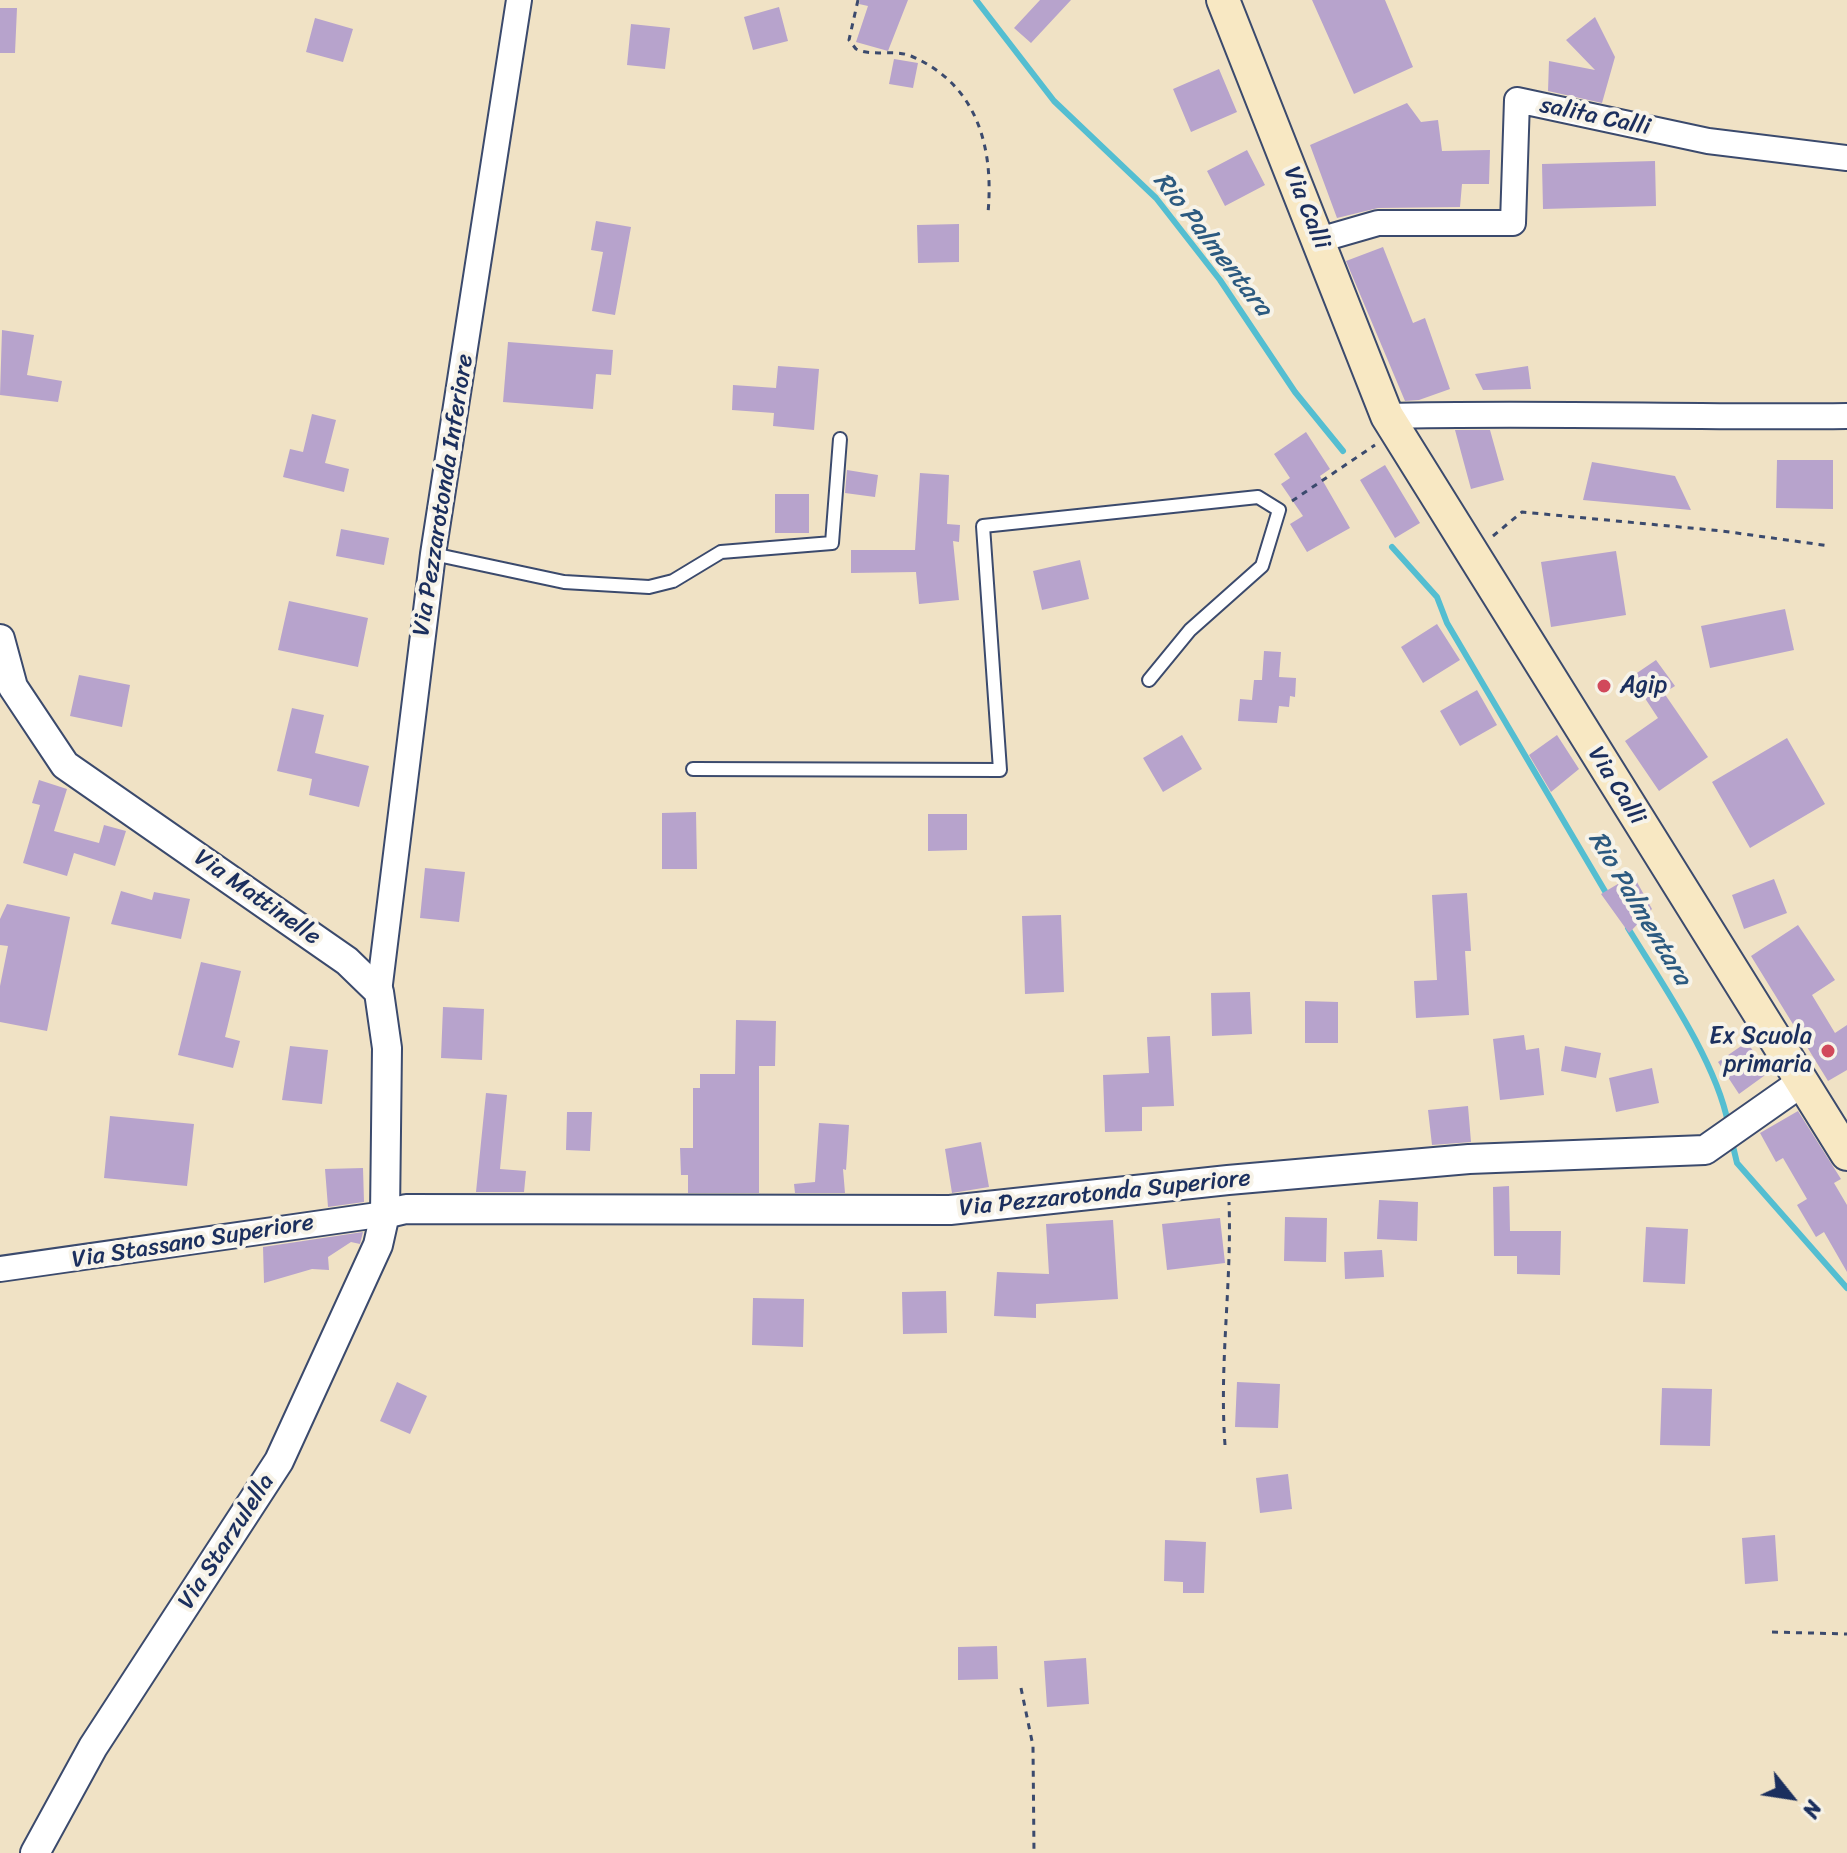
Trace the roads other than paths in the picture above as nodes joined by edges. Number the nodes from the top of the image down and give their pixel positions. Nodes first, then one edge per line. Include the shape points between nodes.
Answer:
1 (519, 0) edge
2 (1223, 0) edge
3 (1847, 158) edge
4 (1319, 240) junction
5 (1847, 416) edge
6 (1391, 424) junction
7 (840, 439) dead end
8 (433, 554) junction
9 (0, 639) edge
10 (1149, 680) dead end
11 (693, 769) dead end
12 (379, 992) junction
13 (1802, 1082) junction
14 (1847, 1154) edge
15 (385, 1214) junction
16 (0, 1269) edge
17 (35, 1853) edge

1 - 8 street, Via Pezzarotonda Inferiore
2 - 4 main road, Via Calli
3 - 4 street, salita Calli via 1708,141 1517,100 1513,223 1378,223
4 - 6 main road, Via Calli
5 - 6 street via 1536,412
6 - 13 main road, Via Calli
7 - 8 lane via 832,543 721,552 673,581 649,587 564,582
8 - 12 street, Via Pezzarotonda Inferiore
9 - 12 street, Via Mattinelle via 13,687 65,765 347,961
10 - 11 lane via 1190,630 1262,566 1279,510 1258,497 983,526 1000,770
12 - 15 street via 387,1048
13 - 14 main road, Via Calli
13 - 15 street, Via Pezzarotonda Superiore via 1705,1150 1469,1159 950,1210 406,1209
15 - 16 street, Via Stassano Superiore
15 - 17 street, Via Starzulella via 378,1245 279,1461 93,1747

